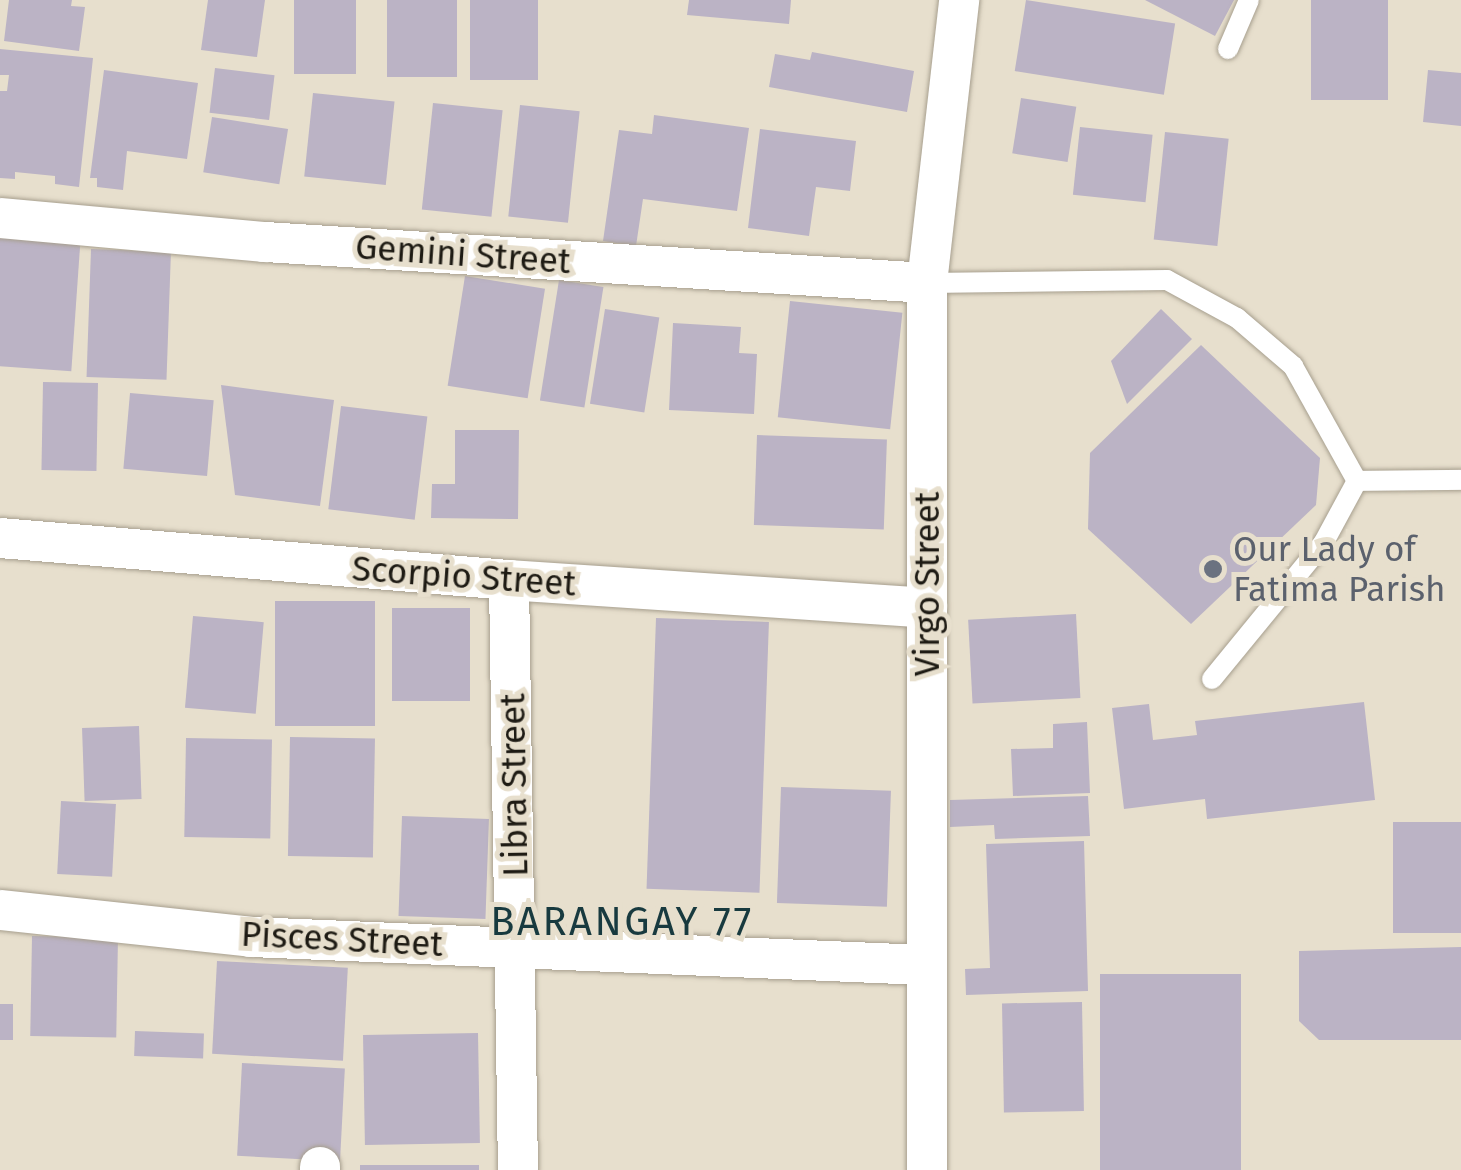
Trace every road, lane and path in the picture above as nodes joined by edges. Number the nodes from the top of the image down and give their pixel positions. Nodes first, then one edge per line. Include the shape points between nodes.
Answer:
1 (958, 0) edge
2 (1248, 0) edge
3 (1228, 50) dead end
4 (0, 218) edge
5 (928, 283) junction
6 (1461, 480) edge
7 (1356, 481) junction
8 (0, 538) edge
9 (509, 580) junction
10 (928, 608) junction
11 (1212, 679) dead end
12 (0, 910) edge
13 (518, 947) junction
14 (924, 965) junction
15 (518, 1170) edge
16 (927, 1170) edge

1 - 5 street, Virgo Street
2 - 3 lane
4 - 5 street, Gemini Street via 265,242
5 - 7 lane via 1167,280 1237,318 1294,366
5 - 10 street, Virgo Street
6 - 7 lane
7 - 11 lane via 1324,542
8 - 9 street, Scorpio Street
9 - 10 street, Scorpio Street
9 - 13 street, Libra Street
10 - 14 street, Virgo Street
12 - 13 street, Pisces Street via 252,937
13 - 14 street, Pisces Street
13 - 15 street, Libra Street
14 - 16 street, Virgo Street

